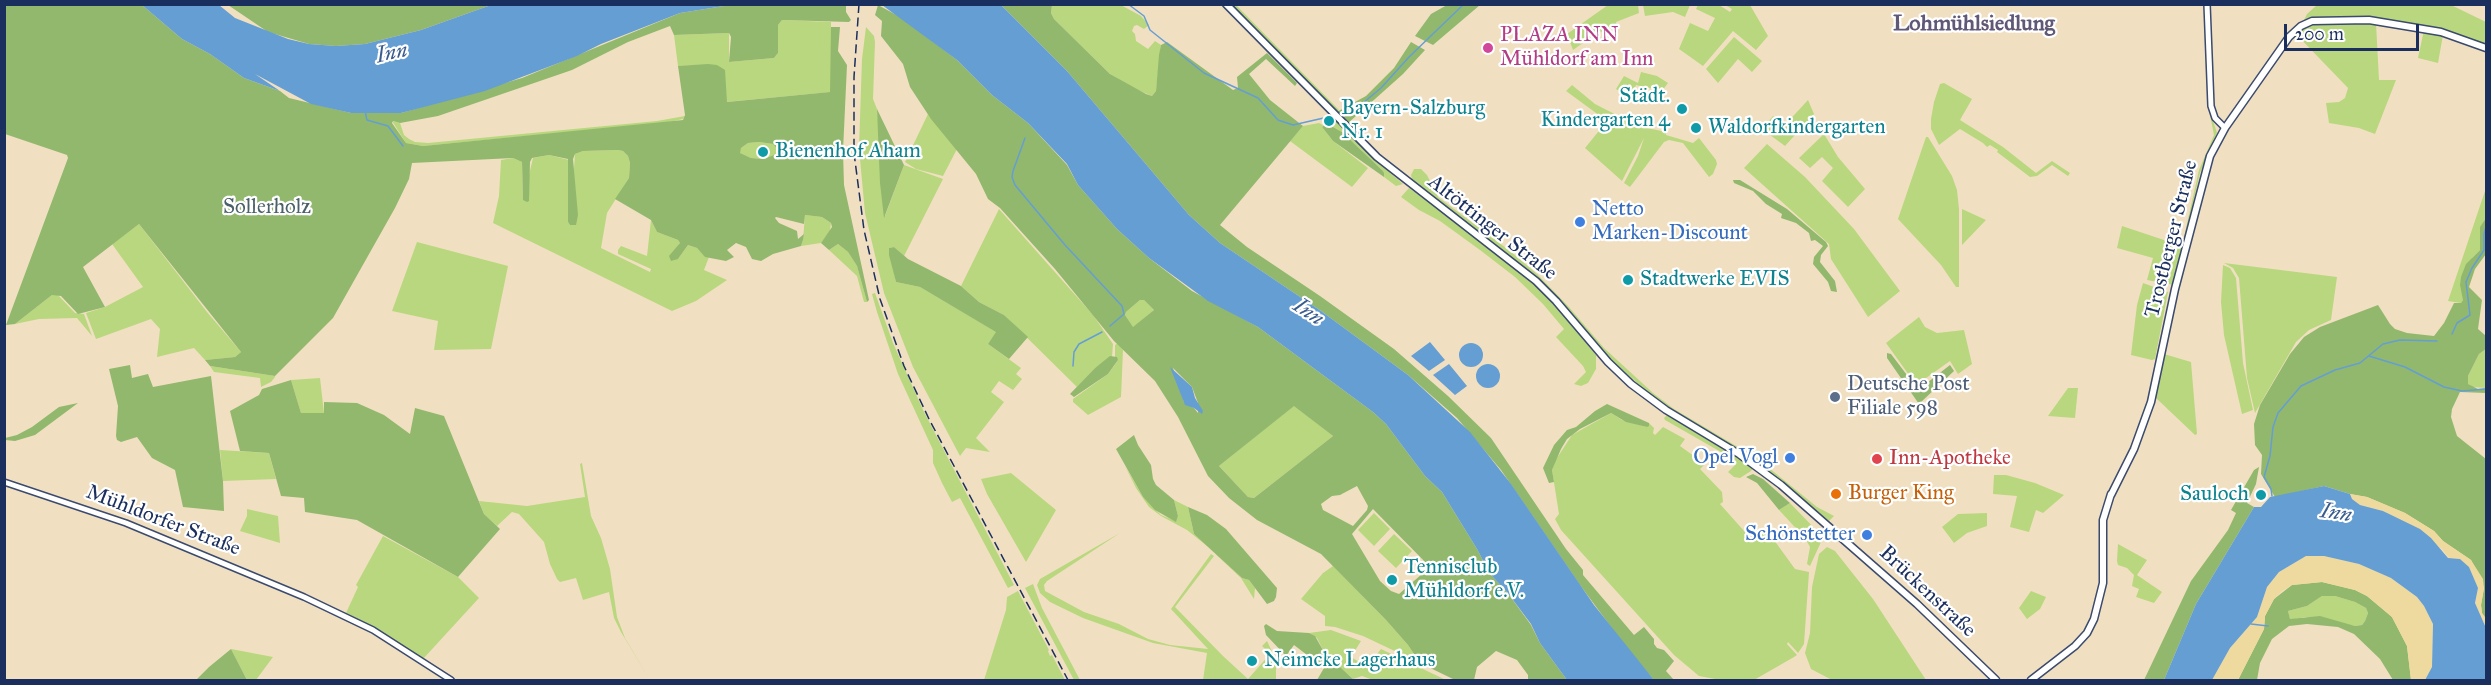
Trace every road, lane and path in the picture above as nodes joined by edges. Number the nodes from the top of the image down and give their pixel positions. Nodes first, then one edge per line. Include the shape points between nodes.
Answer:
1 (1226, 4) edge
2 (2207, 4) edge
3 (2487, 48) edge
4 (2225, 128) junction
5 (4, 482) edge
6 (1834, 530) joint
7 (451, 681) edge
8 (1996, 681) edge
9 (2031, 681) edge

1 - 6 main road, Altöttinger Straße via 1377,157 1536,281 1631,384 1757,467
2 - 4 street via 2211,106
3 - 4 main road, Trostberger Straße via 2402,24 2339,19 2308,22 2289,37
4 - 9 main road, Trostberger Straße via 2205,169 2142,430 2110,495 2103,520 2103,583 2094,619 2075,646
5 - 7 street, Mühldorfer Straße via 143,529 307,598 373,630
6 - 8 main road, Brückenstraße via 1949,633

